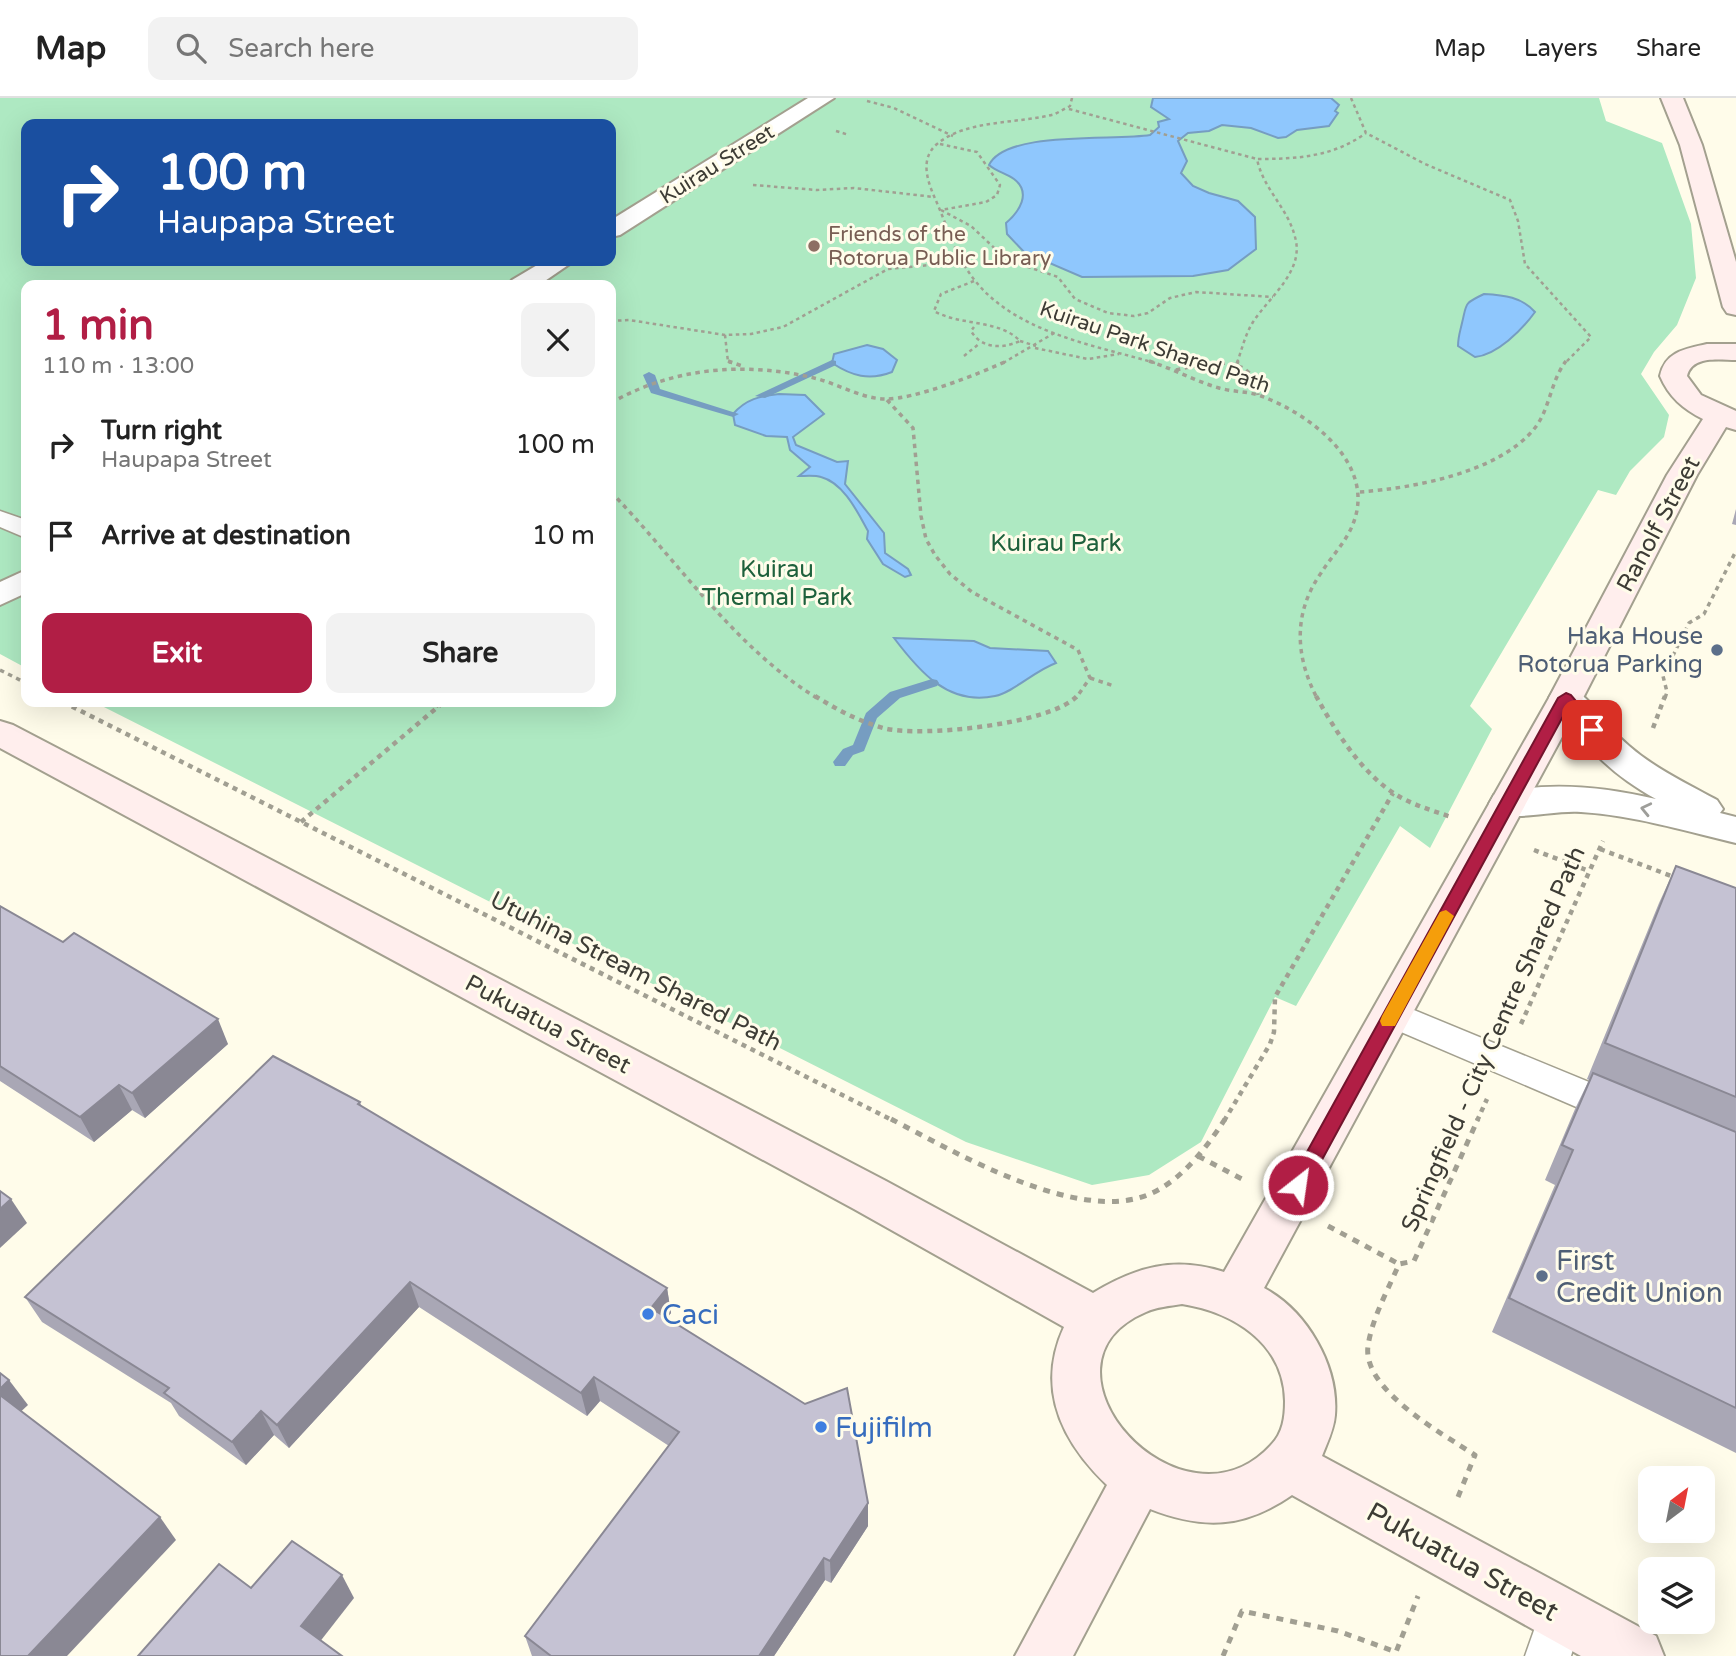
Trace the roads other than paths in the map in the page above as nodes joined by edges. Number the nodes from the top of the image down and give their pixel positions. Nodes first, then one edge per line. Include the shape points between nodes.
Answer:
1 (824, 98) edge
2 (1672, 98) edge
3 (616, 227) edge
4 (553, 266) edge
5 (529, 280) edge
6 (1736, 307) edge
7 (1736, 352) edge
8 (1728, 419) edge
9 (2, 518) edge
10 (21, 528) edge
11 (21, 583) edge
12 (0, 595) edge
13 (1566, 698) junction
14 (0, 733) edge
15 (1507, 804) junction
16 (1736, 828) edge
17 (1392, 1014) junction
18 (1651, 1123) edge
19 (1235, 1296) junction
20 (1094, 1320) junction
21 (1290, 1465) junction
22 (1138, 1479) junction
23 (1555, 1636) edge
24 (1043, 1656) edge
25 (1636, 1656) edge

1 - 3 street, Kuirau Street
2 - 6 main road via 1691,145
4 - 5 street
7 - 8 main road via 1700,353 1683,359 1674,369 1673,381 1680,394
8 - 13 main road, Ranolf Street via 1682,475
9 - 10 lane
11 - 12 street
13 - 15 main road, Ranolf Street
13 - 16 street via 1606,746 1637,773
14 - 20 main road, Pukuatua Street via 870,1195
16 -> 15 street via 1579,799
15 - 17 main road, Ranolf Street
17 - 18 lane
17 - 19 main road, Ranolf Street
19 - 20 main road via 1210,1286 1157,1284 1122,1297
19 - 21 main road via 1263,1313 1286,1336 1303,1364 1311,1394 1309,1425
20 - 22 main road via 1080,1346 1075,1376 1079,1407 1094,1437
21 - 22 main road via 1275,1480 1250,1492 1218,1499 1182,1497
21 - 23 main road, Pukuatua Street
22 - 24 main road
23 - 25 main road, Pukuatua Street

